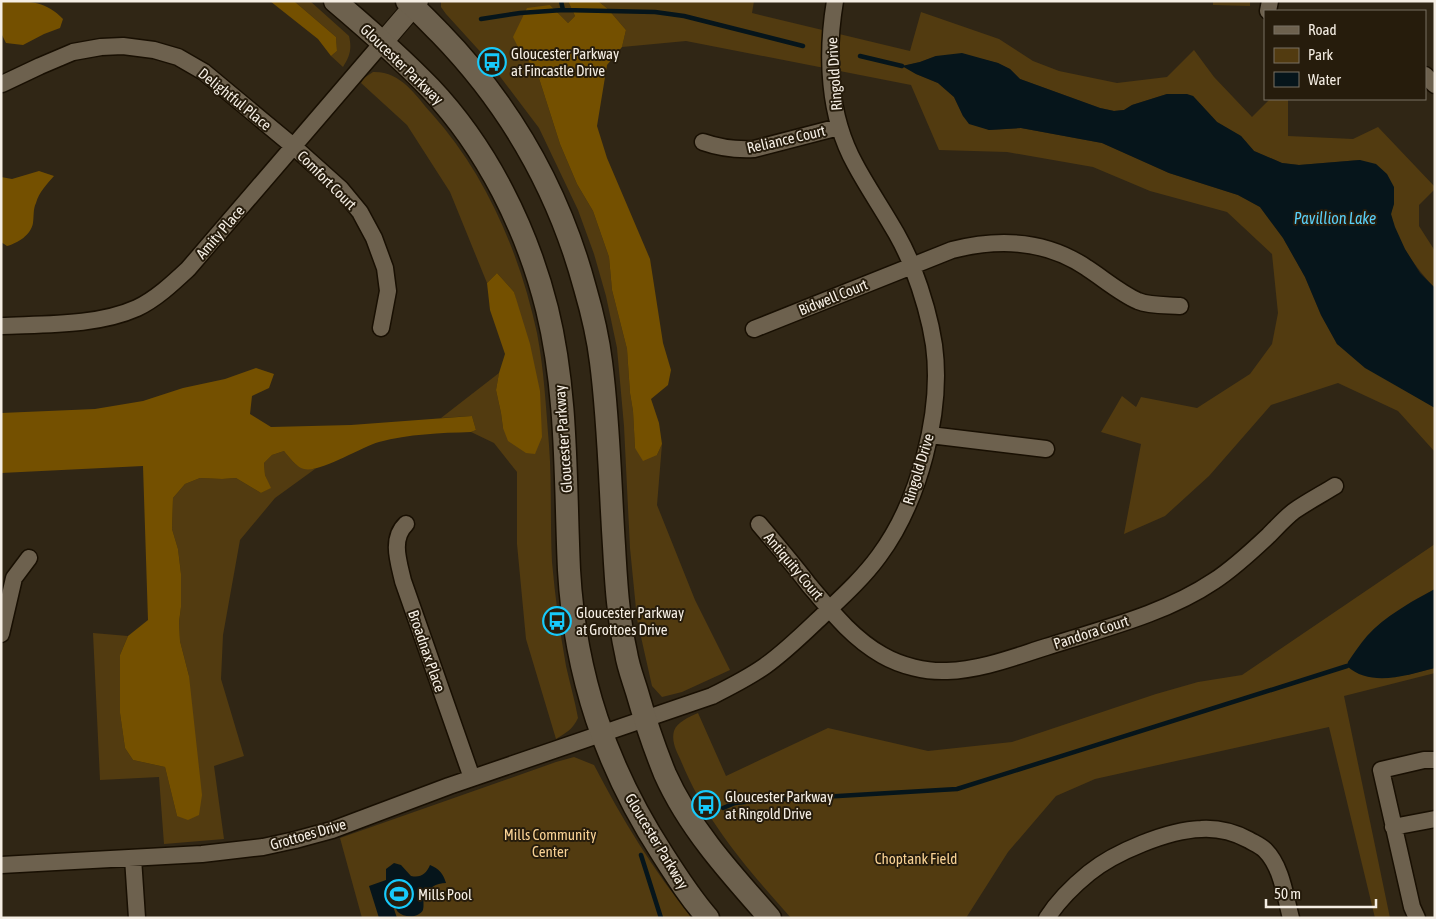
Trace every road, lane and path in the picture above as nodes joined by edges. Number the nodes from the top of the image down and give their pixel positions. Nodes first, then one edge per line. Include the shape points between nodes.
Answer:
1 (335, 1) edge
2 (835, 1) edge
3 (413, 3) edge
4 (383, 42) junction
5 (1426, 75) edge
6 (2, 84) edge
7 (1435, 84) edge
8 (839, 127) junction
9 (703, 142) dead end
10 (293, 146) junction
11 (912, 266) junction
12 (1180, 306) dead end
13 (1, 326) edge
14 (381, 328) dead end
15 (754, 329) dead end
16 (930, 435) junction
17 (1046, 449) dead end
18 (1336, 486) dead end
19 (406, 524) dead end
20 (759, 524) dead end
21 (29, 558) dead end
22 (829, 609) junction
23 (1, 634) edge
24 (645, 720) junction
25 (601, 734) junction
26 (1435, 760) edge
27 (472, 778) junction
28 (1435, 818) edge
29 (1393, 827) junction
30 (133, 858) junction
31 (1, 865) edge
32 (137, 918) edge
33 (708, 918) edge
34 (770, 918) edge
35 (1047, 918) edge
36 (1291, 918) edge
37 (1417, 918) edge

1 - 4 main road, Gloucester Parkway
2 - 8 street, Ringold Drive via 830,64
3 - 4 street
3 - 24 main road via 465,58 510,118 541,170 577,256 601,360 618,604 626,654
4 - 10 street, Amity Place
4 - 25 main road, Gloucester Parkway via 431,89 470,139 518,223 533,263 547,309 562,400 569,573 575,627
5 - 7 street
6 - 10 street, Delightful Place via 80,50 123,46 154,50 178,57 204,72
8 - 9 street, Reliance Court via 754,149 732,149
8 - 11 street, Ringold Drive via 854,163
10 - 13 street, Amity Place via 188,269 156,296 138,307 110,317
10 - 14 street, Comfort Court via 351,201 374,238 385,268 388,291
11 - 12 street, Bidwell Court via 952,250 975,245 1001,242 1033,245 1069,257 1140,302
11 - 15 street, Bidwell Court
11 - 16 street, Ringold Drive via 926,307 936,363
16 - 17 street
16 - 22 street, Ringold Drive via 912,494 892,536 858,581
18 - 22 street, Pandora Court via 1292,512 1228,571 1186,598 1096,631 968,670 931,670 884,656 854,635
19 - 27 street, Broadnax Place via 399,530 397,541 403,581
20 - 22 street, Antiquity Court
21 - 23 street via 14,578
22 - 24 street, Ringold Drive via 765,666 731,687
24 - 25 street, Ringold Drive
24 - 34 main road via 666,775 688,815 706,842
25 - 27 street, Grottoes Drive
25 - 33 main road, Gloucester Parkway via 643,824 695,904
26 - 29 street via 1380,770
27 - 30 street, Grottoes Drive via 332,830 296,840 202,854
28 - 29 street
29 - 37 street
30 - 31 street, Grottoes Drive
30 - 32 street
35 - 36 street via 1069,890 1112,858 1178,832 1204,828 1230,832 1265,850 1274,862

